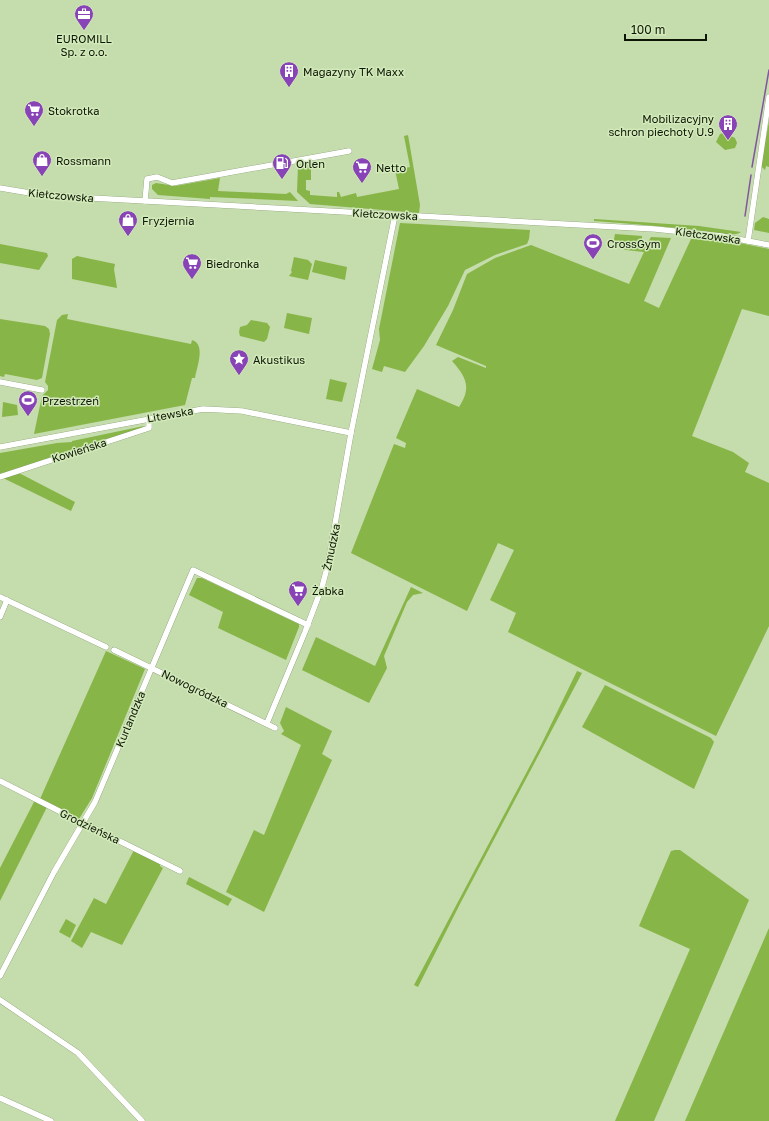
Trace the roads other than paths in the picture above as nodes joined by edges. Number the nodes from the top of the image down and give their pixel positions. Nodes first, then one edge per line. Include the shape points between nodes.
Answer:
1 (769, 97) edge
2 (349, 151) dead end
3 (0, 188) edge
4 (145, 201) junction
5 (395, 215) junction
6 (748, 241) junction
7 (769, 245) edge
8 (0, 382) edge
9 (42, 390) dead end
10 (149, 418) junction
11 (351, 433) junction
12 (0, 447) edge
13 (0, 477) edge
14 (0, 597) edge
15 (7, 600) junction
16 (0, 617) edge
17 (308, 624) junction
18 (106, 647) dead end
19 (114, 650) dead end
20 (152, 667) junction
21 (267, 723) junction
22 (275, 728) dead end
23 (0, 781) edge
24 (83, 823) junction
25 (180, 871) dead end
26 (0, 976) edge
27 (0, 1000) edge
28 (0, 1098) edge
29 (51, 1121) edge
30 (142, 1121) edge

1 - 6 street
2 - 4 street via 172,183 157,177 147,179
3 - 4 street, Kiełczowska
4 - 5 street, Kiełczowska
5 - 6 street, Kiełczowska via 655,229 711,234
5 - 11 street, Żmudzka
6 - 7 street, Kiełczowska
8 - 9 street
10 - 11 street, Litewska via 190,410 229,409
10 - 12 street, Litewska
10 - 13 street, Kowieńska via 149,428
11 - 17 street, Żmudzka via 328,564
14 - 15 street
15 - 16 street
15 - 18 street
17 - 20 street, Kurlandzka via 193,570
17 - 21 street, Żmudzka
19 - 20 street, Nowogródzka
20 - 21 street, Nowogródzka
20 - 24 street, Kurlandzka via 95,802
21 - 22 street, Nowogródzka
23 - 24 street, Grodzieńska
24 - 25 street, Grodzieńska
24 - 26 street, Kurlandzka via 54,872
27 - 30 street via 78,1053
28 - 29 street

